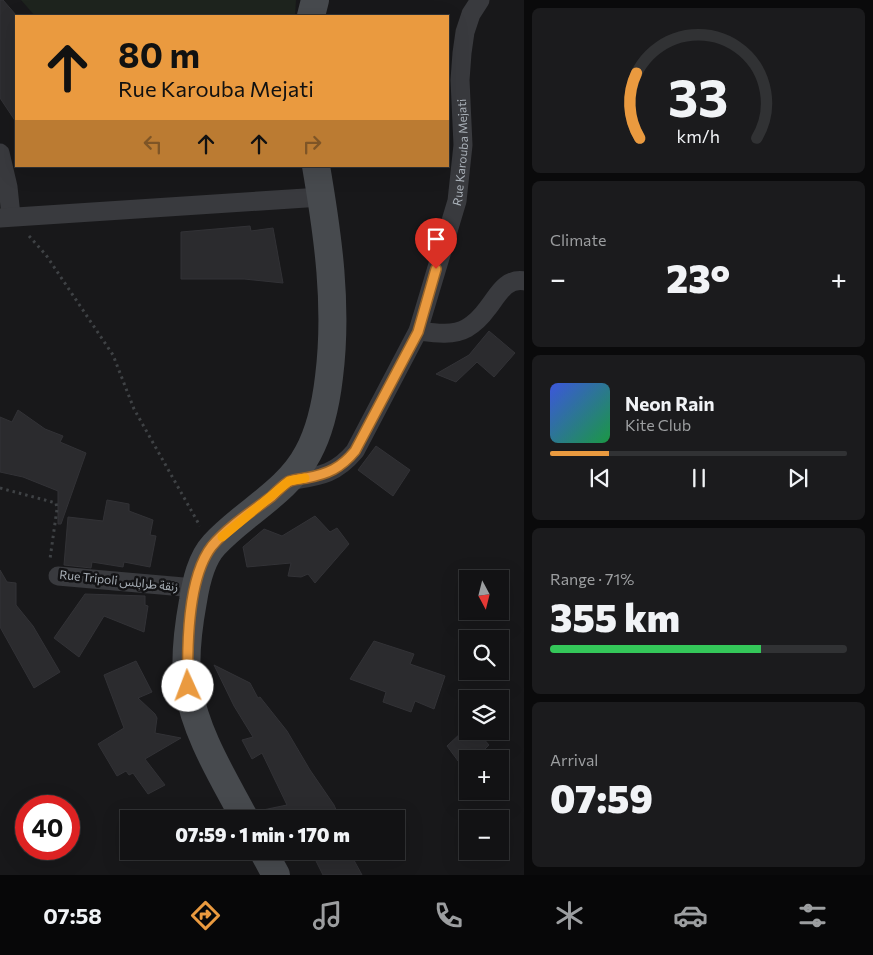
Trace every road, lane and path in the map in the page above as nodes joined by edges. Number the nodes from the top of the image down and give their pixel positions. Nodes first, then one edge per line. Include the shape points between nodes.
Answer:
1 (315, 0) edge
2 (480, 0) edge
3 (311, 15) edge
4 (0, 153) edge
5 (316, 167) edge
6 (321, 197) junction
7 (9, 217) edge
8 (524, 281) edge
9 (418, 332) junction
10 (289, 481) junction
11 (0, 488) edge
12 (212, 546) junction
13 (58, 576) joint
14 (195, 588) junction
15 (240, 810) edge
16 (268, 860) edge
17 (276, 875) edge

1 - 3 street
2 - 9 street, Rue Karouba Mejati via 471,14 462,53 462,145 457,201
4 - 7 street via 8,186
5 - 6 street
6 - 7 street
6 - 10 street via 331,271 332,358 320,426 308,454
7 - 12 path via 46,255 113,355 134,409
8 - 9 street via 510,282 481,316 466,328 442,334
9 - 10 street, Rue Karouba Mejati via 355,451 344,464 314,477
10 - 12 street
11 - 13 path, Rue Tripoli زنقة طرابلس via 56,503 50,562
12 - 14 street
13 - 14 street, Rue Tripoli زنقة طرابلس
14 - 15 street via 189,619 188,686 197,722
16 - 17 street

